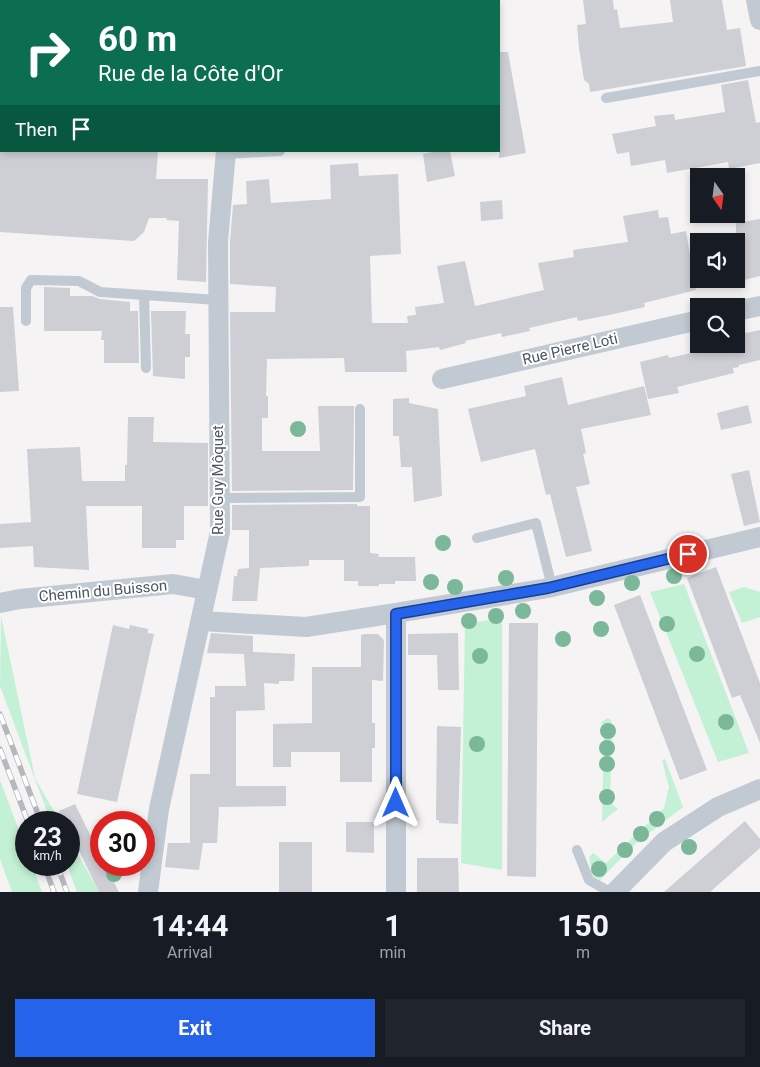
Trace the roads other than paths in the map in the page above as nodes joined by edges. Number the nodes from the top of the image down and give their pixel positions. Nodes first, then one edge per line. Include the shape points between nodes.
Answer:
1 (756, 0) edge
2 (760, 20) edge
3 (760, 70) edge
4 (606, 98) dead end
5 (253, 152) edge
6 (226, 153) edge
7 (144, 295) junction
8 (218, 300) junction
9 (760, 306) edge
10 (745, 309) edge
11 (26, 321) dead end
12 (690, 322) edge
13 (146, 368) dead end
14 (442, 379) dead end
15 (360, 409) dead end
16 (220, 498) junction
17 (760, 537) edge
18 (477, 538) dead end
19 (552, 587) junction
20 (207, 590) junction
21 (1, 603) edge
22 (396, 614) junction
23 (201, 621) junction
24 (760, 789) edge
25 (577, 850) dead end
26 (148, 892) edge
27 (396, 892) edge
28 (610, 892) edge
29 (615, 892) edge

1 - 2 street
3 - 4 lane
5 - 6 lane
6 - 8 street, Rue Guy Môquet via 218,242
7 - 8 lane
7 - 11 lane via 100,292 79,281 31,280 26,288
7 - 13 lane
8 - 16 street, Rue Guy Môquet
9 - 10 street
12 - 14 street, Rue Pierre Loti
15 - 16 lane via 360,497
16 - 20 street, Rue Guy Môquet via 220,532
17 - 19 street
18 - 19 lane via 536,523
19 - 22 street
20 - 21 street, Chemin du Buisson via 173,584
20 - 23 street, Rue Guy Môquet
22 - 23 street via 306,627
22 - 27 street
23 - 26 street, Rue Guy Môquet via 159,808
24 - 29 street via 718,807 664,842
25 - 28 lane via 588,880

